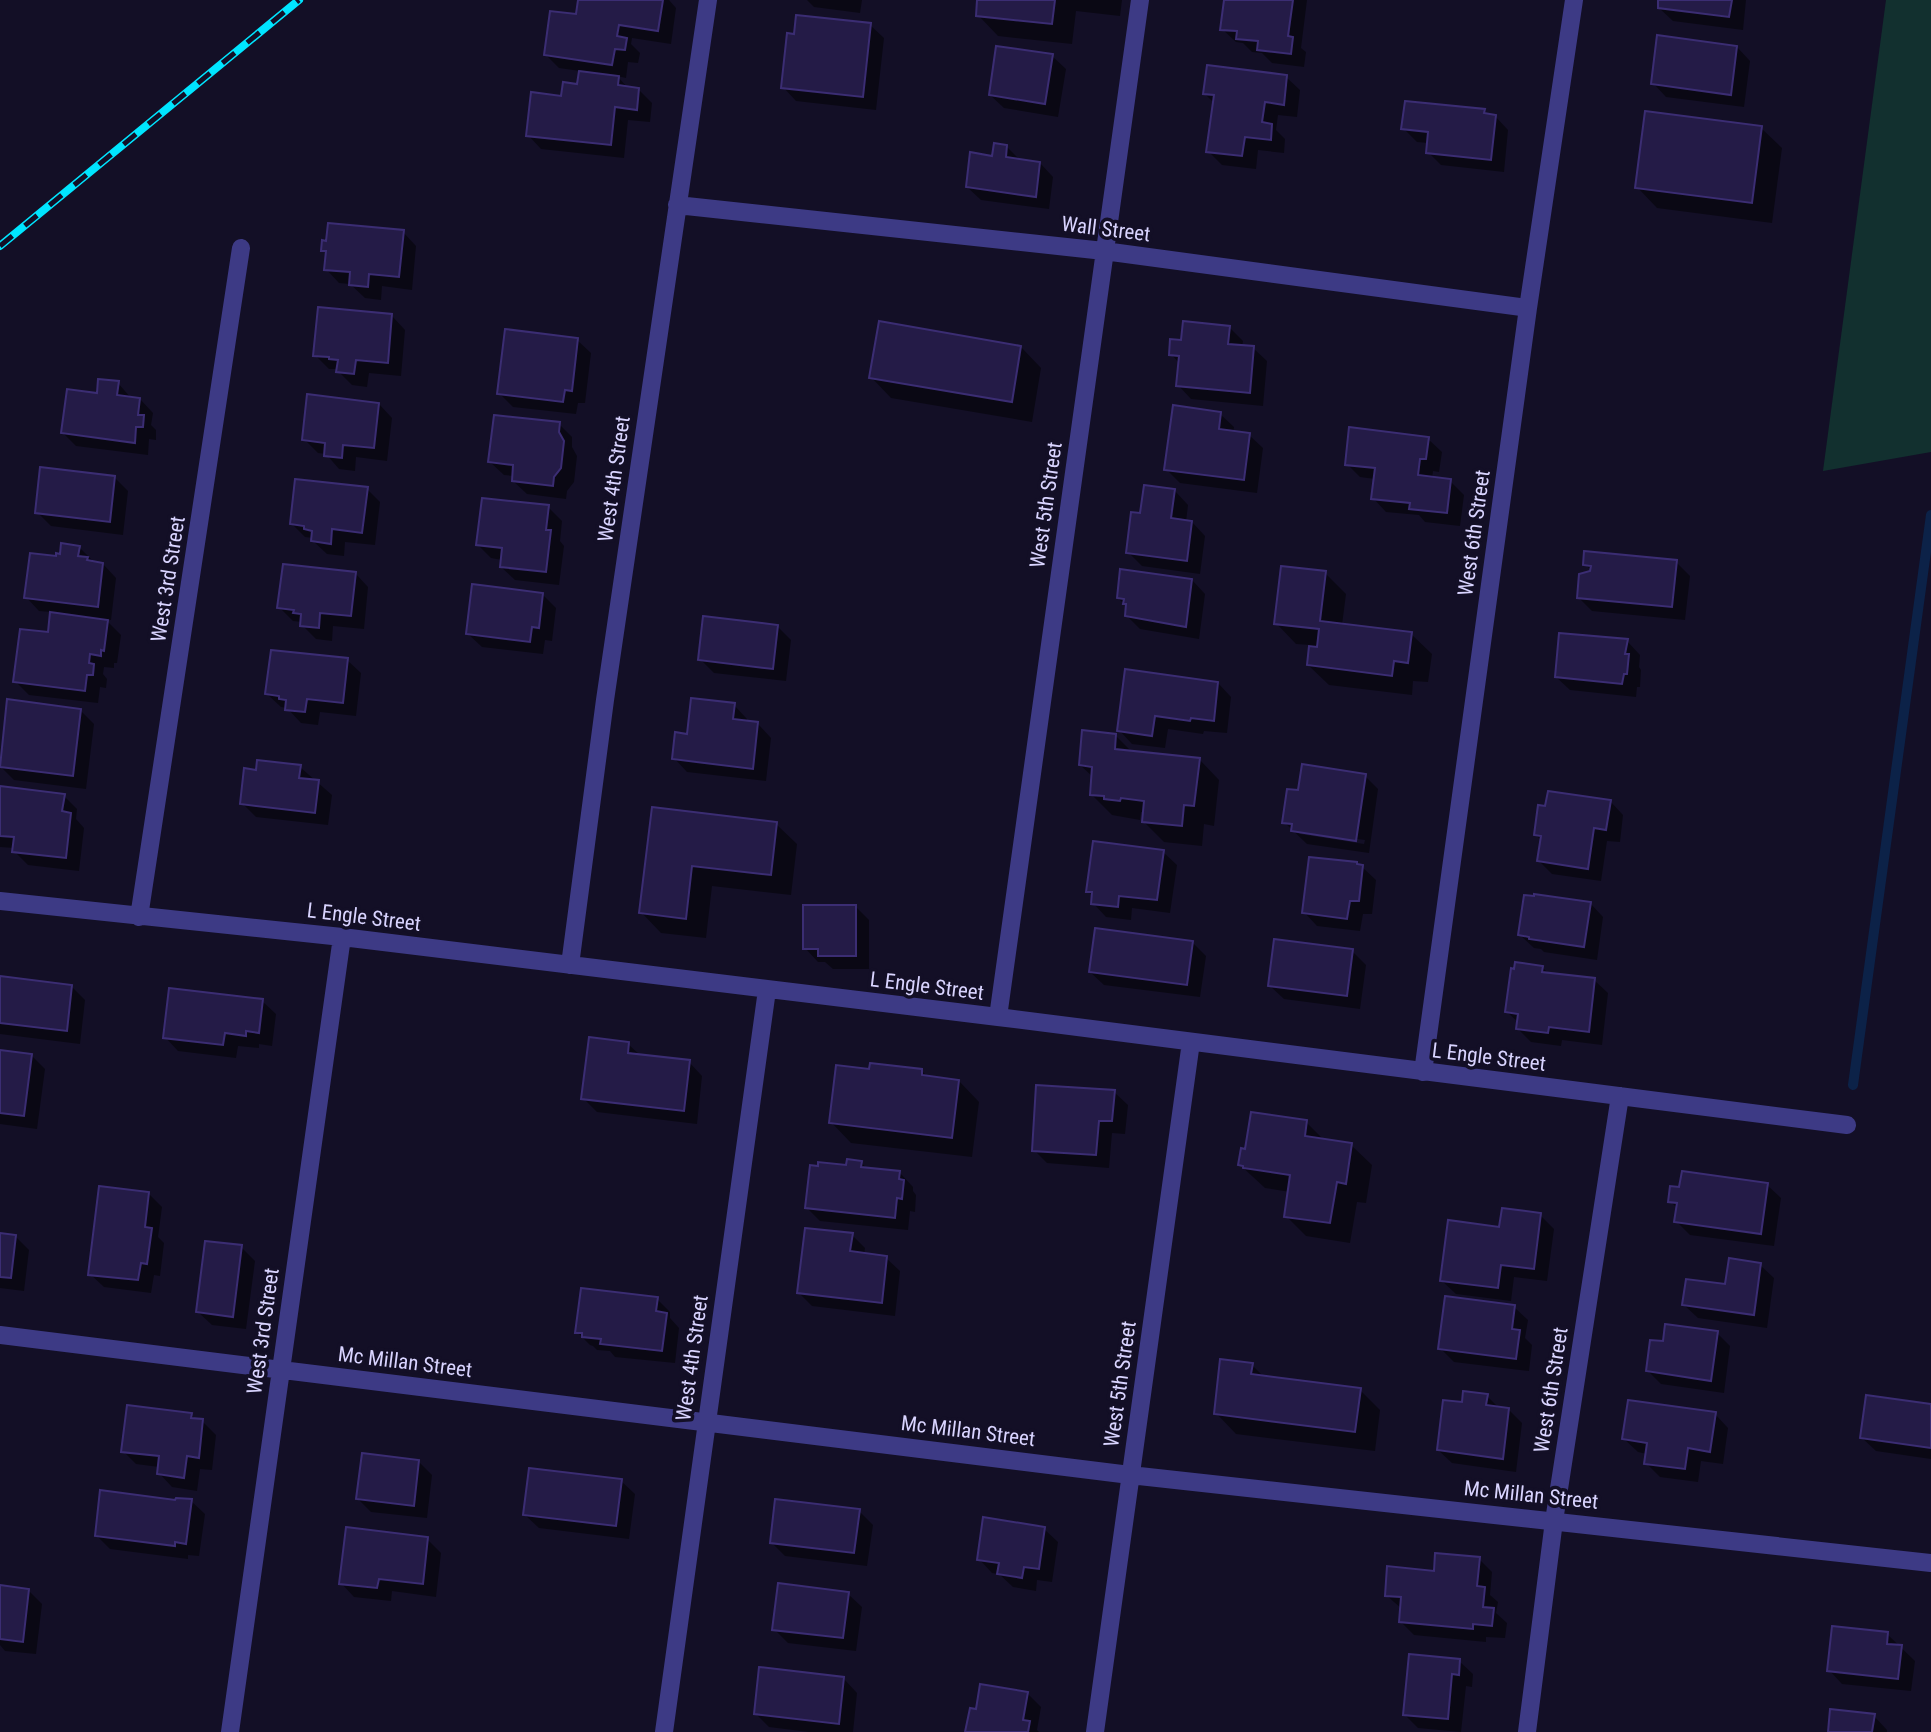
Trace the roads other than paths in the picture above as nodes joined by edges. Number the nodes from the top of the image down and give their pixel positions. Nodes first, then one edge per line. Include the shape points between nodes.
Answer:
1 (708, 0) edge
2 (1140, 0) edge
3 (1574, 0) edge
4 (677, 205) junction
5 (241, 248) dead end
6 (1104, 251) junction
7 (1528, 308) junction
8 (0, 901) edge
9 (139, 917) junction
10 (342, 937) junction
11 (570, 965) junction
12 (767, 990) junction
13 (998, 1017) junction
14 (1191, 1042) junction
15 (1423, 1072) junction
16 (1620, 1096) junction
17 (1847, 1125) dead end
18 (0, 1335) edge
19 (281, 1371) junction
20 (706, 1422) junction
21 (1130, 1475) junction
22 (1554, 1521) junction
23 (1931, 1563) edge
24 (230, 1732) edge
25 (664, 1732) edge
26 (1095, 1732) edge
27 (1527, 1732) edge

1 - 4 street, West 4th Street
2 - 6 street, West 5th Street
3 - 7 street, West 6th Street
4 - 6 street, Wall Street
4 - 11 street, West 4th Street
5 - 9 street, West 3rd Street
6 - 7 street, Wall Street
6 - 13 street, West 5th Street
7 - 15 street, West 6th Street
8 - 9 street, L Engle Street
9 - 10 street, L Engle Street
10 - 11 street, L Engle Street
10 - 19 street, West 3rd Street
11 - 12 street, L Engle Street
12 - 13 street, L Engle Street
12 - 20 street, West 4th Street
13 - 14 street, L Engle Street
14 - 15 street, L Engle Street
14 - 21 street, West 5th Street
15 - 16 street, L Engle Street
16 - 17 street, L Engle Street
16 - 22 street, West 6th Street
18 - 19 street, Mc Millan Street
19 - 20 street, Mc Millan Street
19 - 24 street, West 3rd Street
20 - 21 street, Mc Millan Street
20 - 25 street, West 4th Street
21 - 22 street, Mc Millan Street
21 - 26 street, West 5th Street
22 - 23 street, Mc Millan Street
22 - 27 street, West 6th Street

